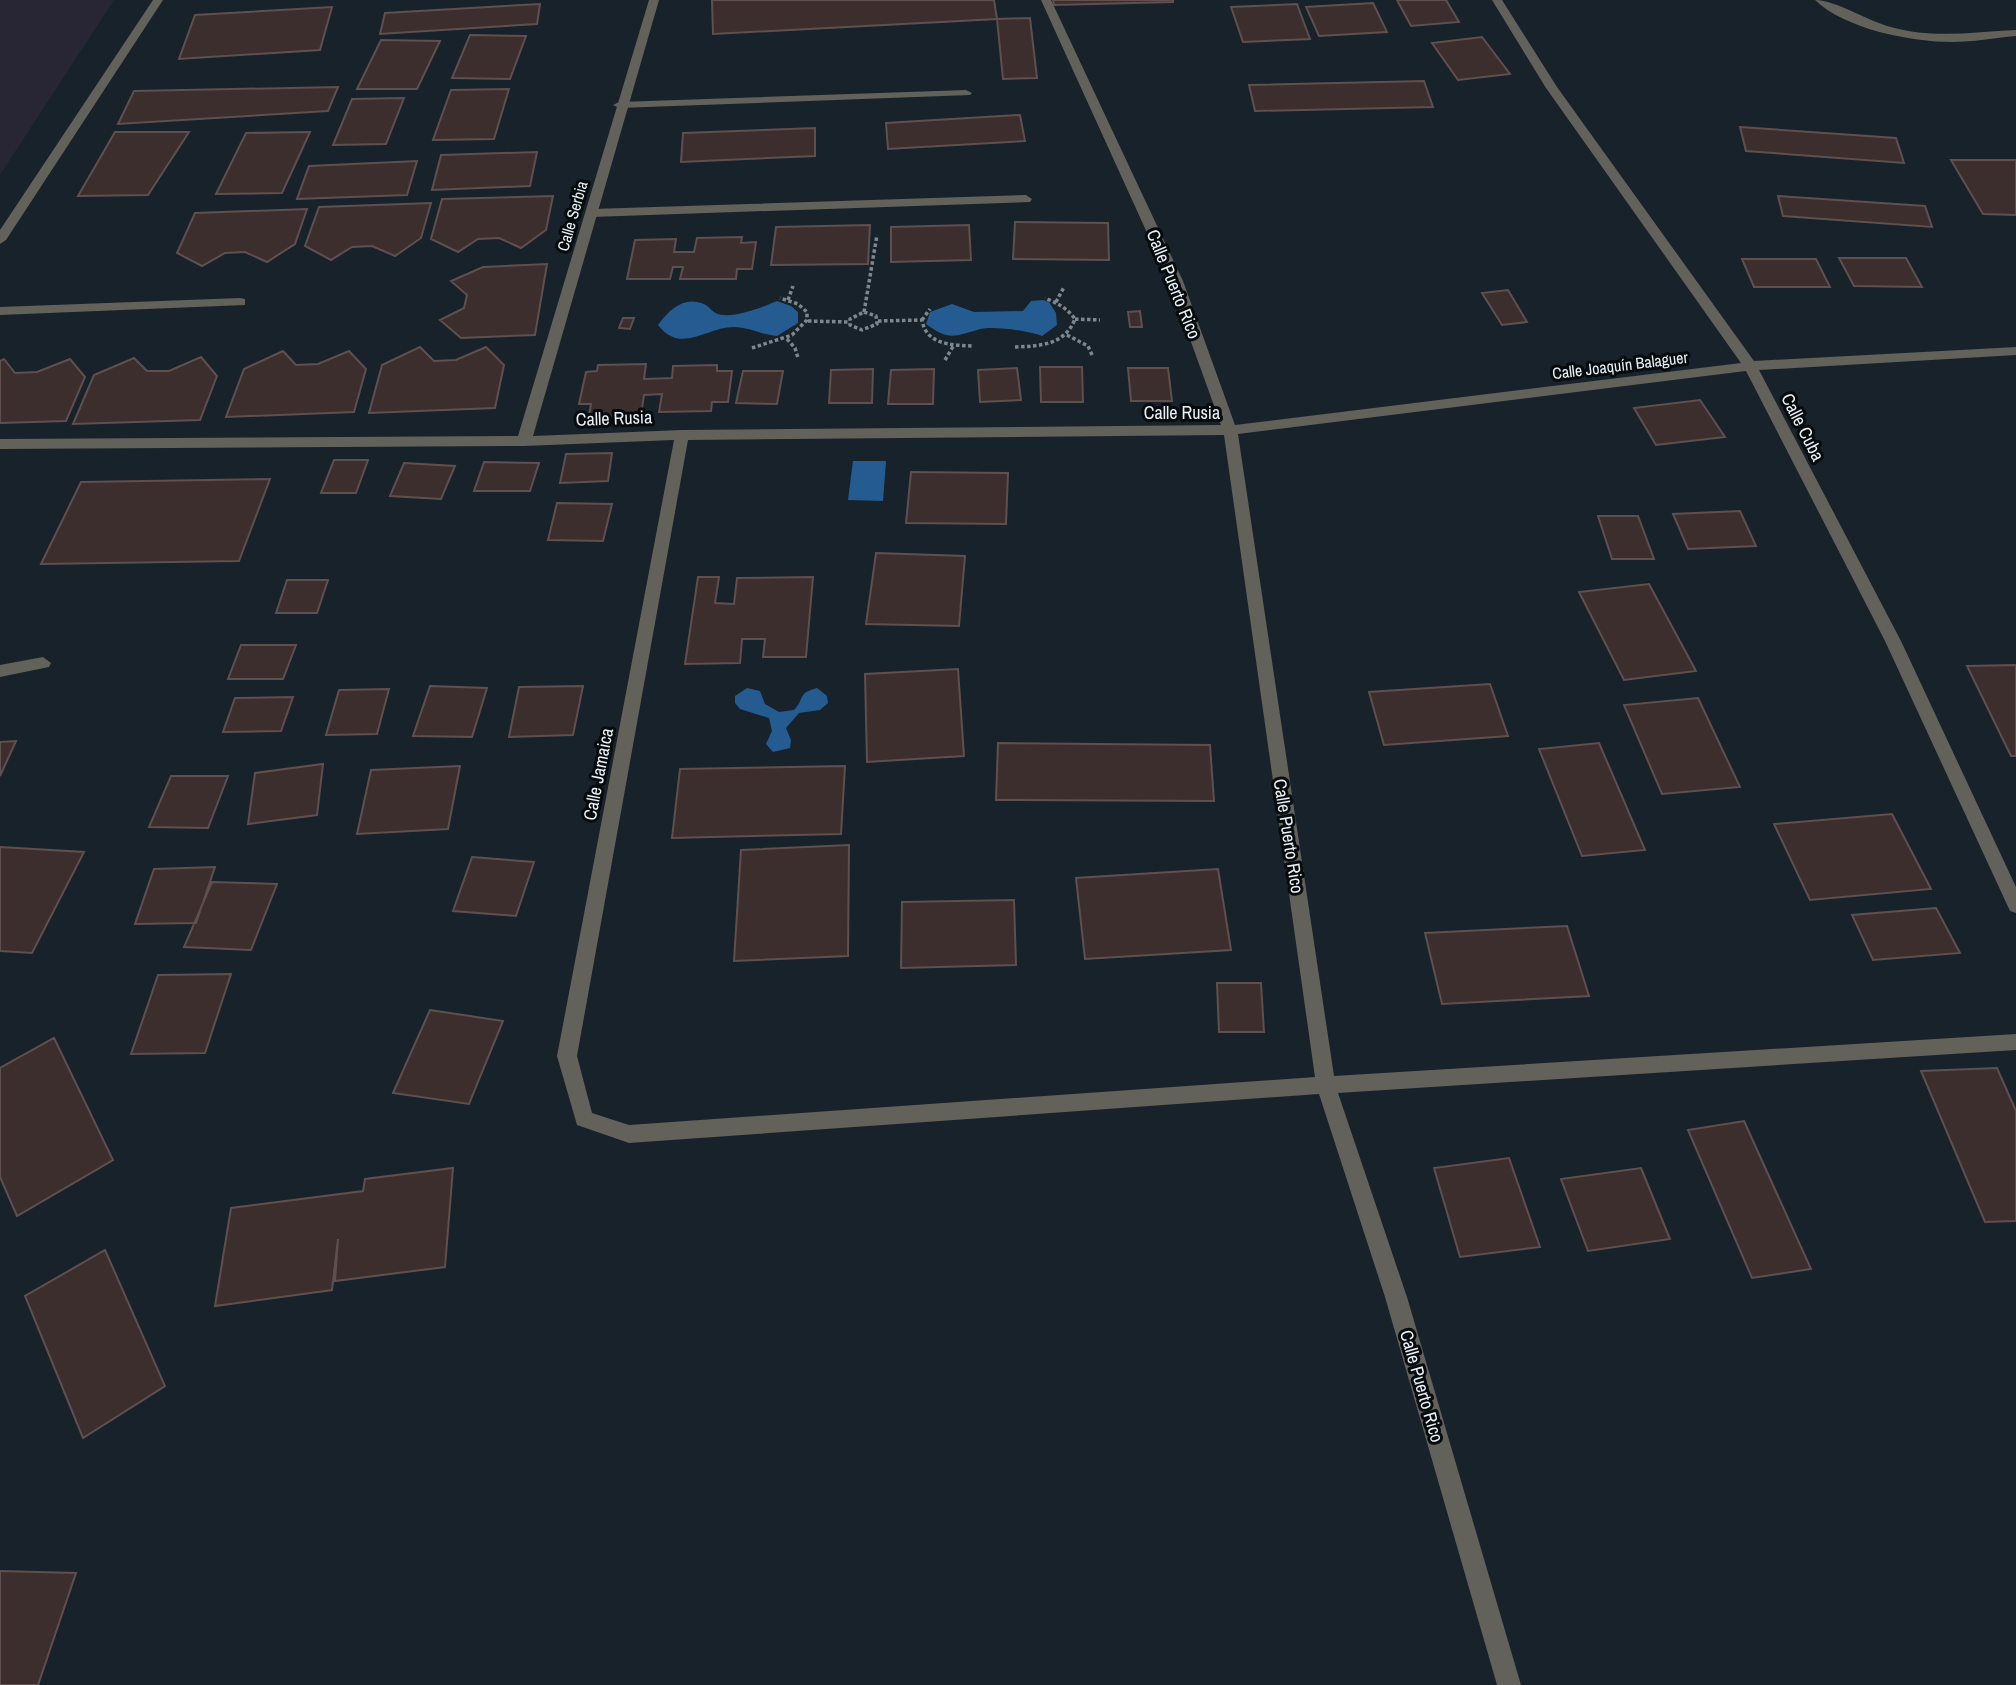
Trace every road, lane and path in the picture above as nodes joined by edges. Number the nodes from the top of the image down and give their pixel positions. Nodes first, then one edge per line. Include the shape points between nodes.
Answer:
1 (158, 0) edge
2 (654, 0) edge
3 (1046, 0) edge
4 (1497, 0) edge
5 (1820, 0) edge
6 (2016, 33) edge
7 (966, 93) dead end
8 (620, 106) junction
9 (1026, 200) dead end
10 (592, 213) junction
11 (879, 223) dead end
12 (0, 240) edge
13 (793, 286) dead end
14 (1064, 287) dead end
15 (780, 298) dead end
16 (1045, 298) dead end
17 (788, 300) junction
18 (240, 302) dead end
19 (1056, 302) junction
20 (930, 309) dead end
21 (0, 311) edge
22 (864, 312) junction
23 (1075, 319) junction
24 (922, 320) junction
25 (1100, 320) dead end
26 (808, 321) junction
27 (878, 321) junction
28 (849, 322) junction
29 (1067, 335) junction
30 (787, 339) junction
31 (954, 345) junction
32 (973, 346) dead end
33 (1015, 347) dead end
34 (752, 348) dead end
35 (2016, 351) edge
36 (1093, 357) dead end
37 (797, 358) dead end
38 (945, 360) dead end
39 (1750, 366) junction
40 (1230, 430) junction
41 (682, 435) junction
42 (524, 441) junction
43 (0, 444) edge
44 (43, 663) dead end
45 (0, 671) edge
46 (2016, 906) edge
47 (2016, 1042) edge
48 (1326, 1084) junction
49 (1509, 1685) edge

1 - 12 street
2 - 8 street, Calle Serbia
3 - 40 street, Calle Puerto Rico via 1176,281
4 - 39 street, Calle Cuba via 1552,88
5 - 6 street via 1889,31 1940,38
7 - 8 street
8 - 10 street, Calle Serbia
9 - 10 street
10 - 42 street, Calle Serbia
11 - 22 path
13 - 17 path
14 - 19 path
15 - 17 path
16 - 19 path
17 - 26 path via 806,312
18 - 21 street
19 - 23 path
20 - 24 path
22 - 27 path
22 - 28 path
23 - 25 path
23 - 29 path
24 - 27 path
24 - 31 path via 929,337
26 - 28 path
26 - 30 path
27 - 28 path via 862,330
29 - 33 path via 1053,343
29 - 36 path via 1088,346
30 - 34 path
30 - 37 path
31 - 32 path
31 - 38 path
35 - 39 street, Calle Joaquín Balaguer
39 - 40 street, Calle Joaquín Balaguer
39 - 46 street, Calle Cuba via 1893,641
40 - 41 street, Calle Rusia
40 - 48 street, Calle Puerto Rico
41 - 42 street, Calle Rusia
41 - 48 street, Calle Jamaica via 567,1056 584,1119 629,1134
42 - 43 street, Calle Rusia
44 - 45 street
47 - 48 street
48 - 49 street, Calle Puerto Rico via 1396,1297

